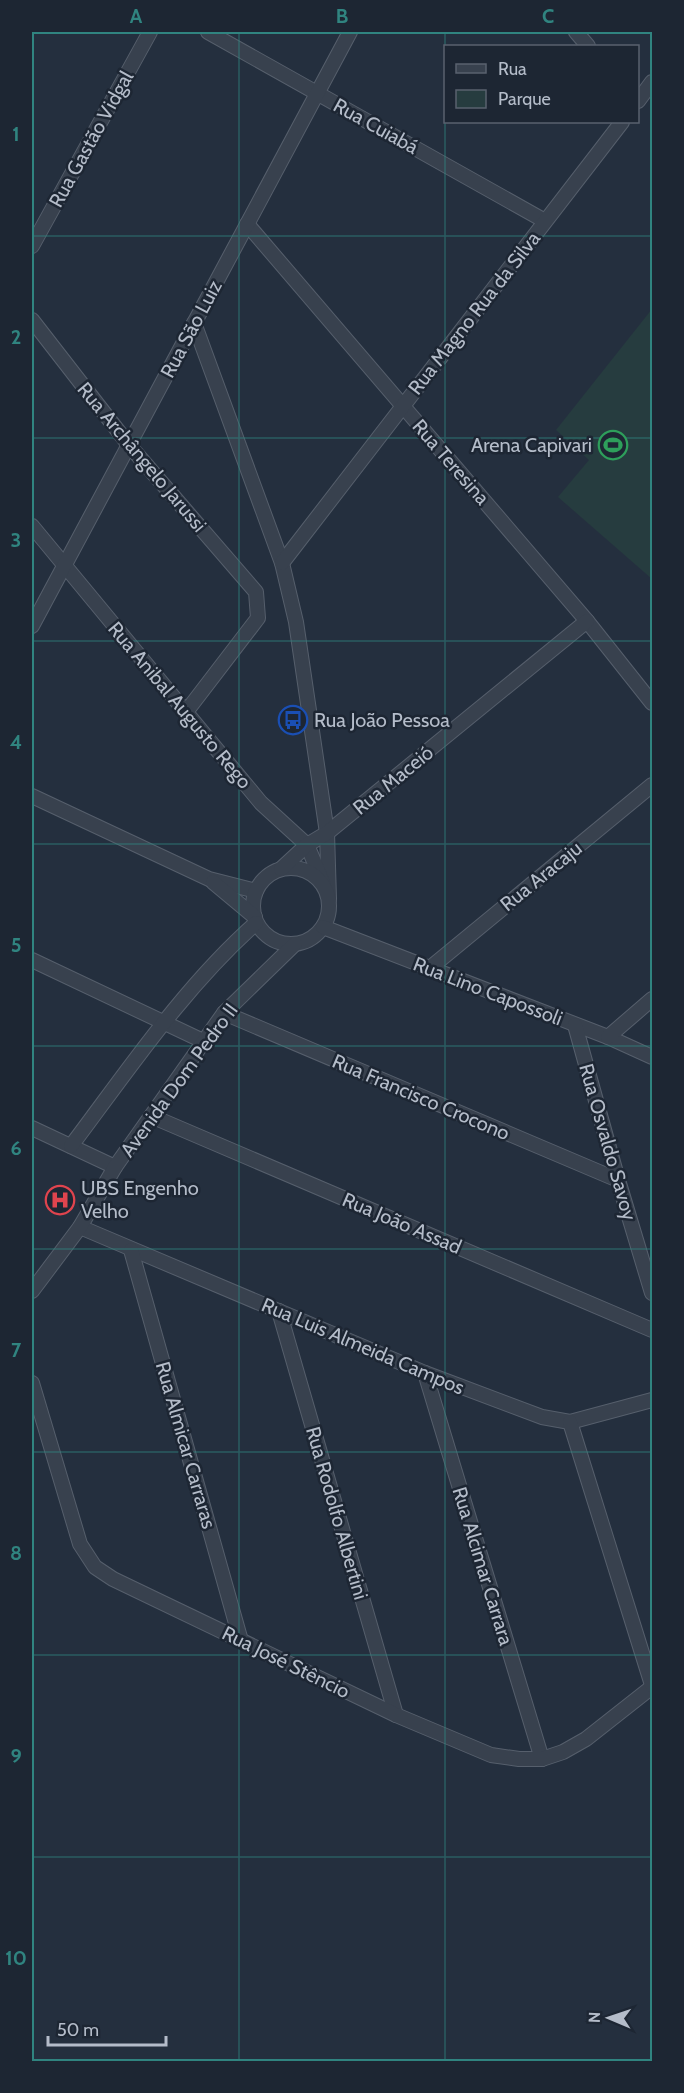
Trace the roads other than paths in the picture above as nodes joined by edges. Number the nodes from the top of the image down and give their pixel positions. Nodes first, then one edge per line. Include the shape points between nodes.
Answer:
1 (150, 32) edge
2 (208, 32) edge
3 (350, 32) edge
4 (576, 32) edge
5 (587, 45) edge
6 (652, 82) edge
7 (316, 92) junction
8 (639, 100) edge
9 (621, 123) edge
10 (545, 221) junction
11 (247, 224) junction
12 (32, 246) edge
13 (32, 320) edge
14 (194, 323) junction
15 (403, 405) junction
16 (129, 445) junction
17 (32, 526) edge
18 (282, 563) junction
19 (64, 565) junction
20 (587, 621) junction
21 (32, 626) edge
22 (652, 703) edge
23 (186, 712) junction
24 (652, 785) edge
25 (32, 796) edge
26 (327, 834) junction
27 (307, 845) junction
28 (281, 868) junction
29 (209, 879) junction
30 (324, 885) junction
31 (256, 891) junction
32 (329, 899) junction
33 (256, 920) junction
34 (323, 927) junction
35 (295, 944) junction
36 (32, 960) edge
37 (429, 968) junction
38 (652, 999) edge
39 (224, 1013) junction
40 (163, 1022) junction
41 (575, 1025) junction
42 (608, 1037) junction
43 (203, 1041) junction
44 (652, 1058) edge
45 (151, 1116) junction
46 (32, 1128) edge
47 (71, 1146) junction
48 (115, 1167) junction
49 (618, 1180) junction
50 (80, 1227) junction
51 (131, 1250) junction
52 (32, 1291) edge
53 (652, 1293) edge
54 (279, 1311) junction
55 (652, 1330) edge
56 (425, 1373) junction
57 (32, 1383) edge
58 (652, 1400) edge
59 (570, 1422) junction
60 (241, 1641) junction
61 (652, 1686) edge
62 (396, 1714) junction
63 (542, 1759) junction

1 - 12 street, Rua Gastão Vidgal
2 - 7 street, Rua Cuiabá
3 - 7 street, Rua São Luiz
4 - 5 street
6 - 8 street
7 - 10 street, Rua Cuiabá
7 - 11 street, Rua São Luiz
9 - 10 street, Rua Magno Rua da Silva
10 - 15 street, Rua Magno Rua da Silva
11 - 14 street, Rua São Luiz
11 - 15 street, Rua Teresina
13 - 16 street, Rua Archângelo Jarussi
14 - 16 street, Rua São Luiz
14 - 18 street
15 - 18 street, Rua Magno Rua da Silva
15 - 20 street, Rua Teresina
16 - 19 street, Rua São Luiz
16 - 23 street, Rua Archângelo Jarussi via 256,592 258,618
17 - 19 street, Rua Anibal Augusto Rego
18 - 26 street via 296,622
19 - 21 street, Rua São Luiz
19 - 23 street, Rua Anibal Augusto Rego
20 - 22 street, Rua Teresina
20 - 26 street, Rua Maceió
23 - 27 street, Rua Anibal Augusto Rego via 261,803
24 - 37 street, Rua Aracaju
25 - 29 street
26 - 27 street, Rua Maceió
26 - 32 street
27 - 28 street, Rua Maceió
27 - 30 street, Rua Anibal Augusto Rego
28 - 30 street via 298,868
28 - 31 street via 266,877
29 - 31 street
29 - 33 street
30 - 32 street
31 - 33 street
32 - 34 street
33 - 35 street via 266,935 279,943
33 - 40 street
34 - 35 street via 311,939
34 - 37 street, Rua Lino Capossoli
35 - 39 street, Avenida Dom Pedro II
36 - 40 street
37 - 41 street, Rua Lino Capossoli
38 - 42 street
39 - 43 street, Avenida Dom Pedro II
39 - 49 street, Rua Francisco Crocono
40 - 43 street
40 - 47 street
41 - 42 street, Rua Lino Capossoli
41 - 49 street, Rua Osvaldo Savoy
42 - 44 street, Rua Lino Capossoli
43 - 45 street, Avenida Dom Pedro II
45 - 48 street, Avenida Dom Pedro II
45 - 55 street, Rua João Assad
46 - 47 street
47 - 48 street
48 - 50 street
49 - 53 street, Rua Osvaldo Savoy
50 - 51 street, Rua Luis Almeida Campos
50 - 52 street
51 - 54 street, Rua Luis Almeida Campos
51 - 60 street, Rua Almicar Carraras
54 - 56 street, Rua Luis Almeida Campos
54 - 62 street, Rua Rodolfo Albertini
56 - 59 street, Rua Luis Almeida Campos via 542,1417
56 - 63 street, Rua Alcimar Carrara
57 - 60 street, Rua José Stêncio via 80,1544 95,1567
58 - 59 street, Rua Luis Almeida Campos
59 - 61 street
60 - 62 street, Rua José Stêncio
61 - 63 street, Rua José Stêncio via 586,1738
62 - 63 street, Rua José Stêncio via 490,1755

